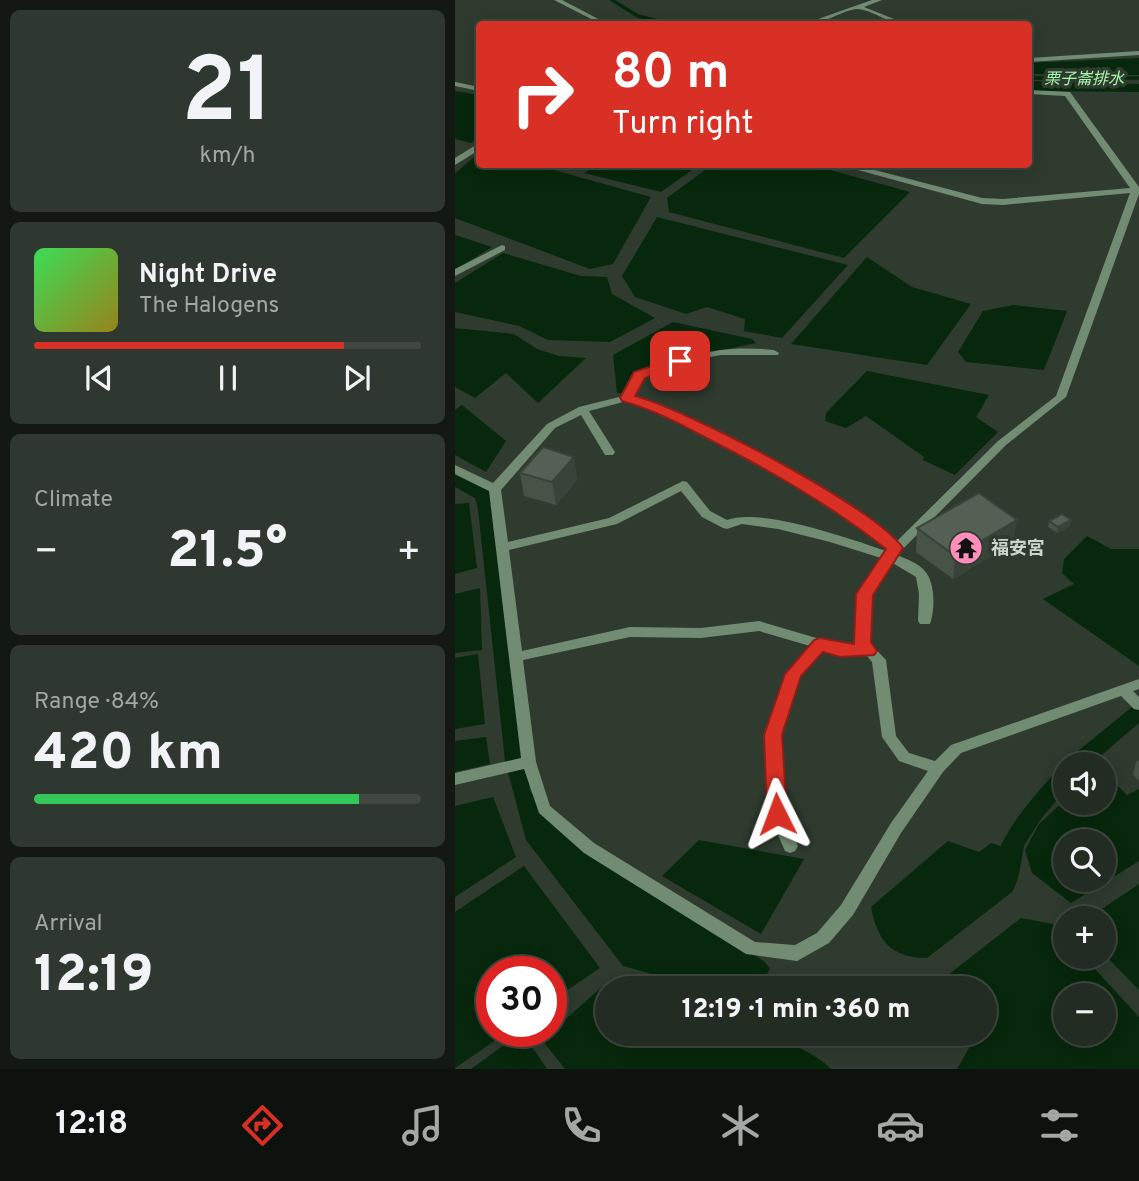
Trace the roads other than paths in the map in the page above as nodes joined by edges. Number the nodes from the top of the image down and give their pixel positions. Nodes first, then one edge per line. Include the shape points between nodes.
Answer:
1 (557, 0) edge
2 (840, 0) edge
3 (879, 0) edge
4 (857, 7) junction
5 (599, 21) edge
6 (816, 21) edge
7 (894, 21) edge
8 (1139, 53) edge
9 (1032, 60) edge
10 (456, 85) edge
11 (476, 88) edge
12 (1032, 92) edge
13 (476, 149) edge
14 (455, 162) edge
15 (855, 168) edge
16 (1138, 190) edge
17 (502, 248) dead end
18 (455, 273) edge
19 (774, 354) dead end
20 (627, 398) junction
21 (583, 409) junction
22 (609, 452) dead end
23 (455, 469) edge
24 (495, 489) junction
25 (503, 547) junction
26 (892, 553) junction
27 (925, 621) dead end
28 (820, 644) junction
29 (868, 651) junction
30 (516, 657) junction
31 (1139, 684) edge
32 (1124, 691) dead end
33 (1139, 705) edge
34 (523, 764) junction
35 (939, 768) junction
36 (455, 779) edge
37 (790, 846) dead end

1 - 5 street
2 - 4 street
3 - 4 street
4 - 6 street
4 - 7 street
8 - 9 street
10 - 11 street
12 - 16 street via 1061,92 1071,97
13 - 14 street
15 - 16 street via 982,201
16 - 26 street via 1061,397 1002,443
17 - 18 street
19 - 20 street via 740,348 680,361 639,375
20 - 21 street
20 - 26 street via 654,405 844,508
21 - 22 street
21 - 24 street via 551,426
23 - 24 street
24 - 25 street
25 - 26 street via 613,522 683,485 705,514 727,524 739,519
25 - 30 street
26 - 27 street via 918,570 925,582
26 - 29 street via 864,594 862,643
28 - 29 street
28 - 30 street via 759,626 701,633 630,632
28 - 37 street via 793,674 773,735 777,814
29 - 35 street via 879,660 882,671 889,737 904,757
30 - 34 street
31 - 35 street via 957,749
32 - 33 street
34 - 35 street via 544,809 589,848 752,949 797,953 824,938 847,911 896,828
34 - 36 street

